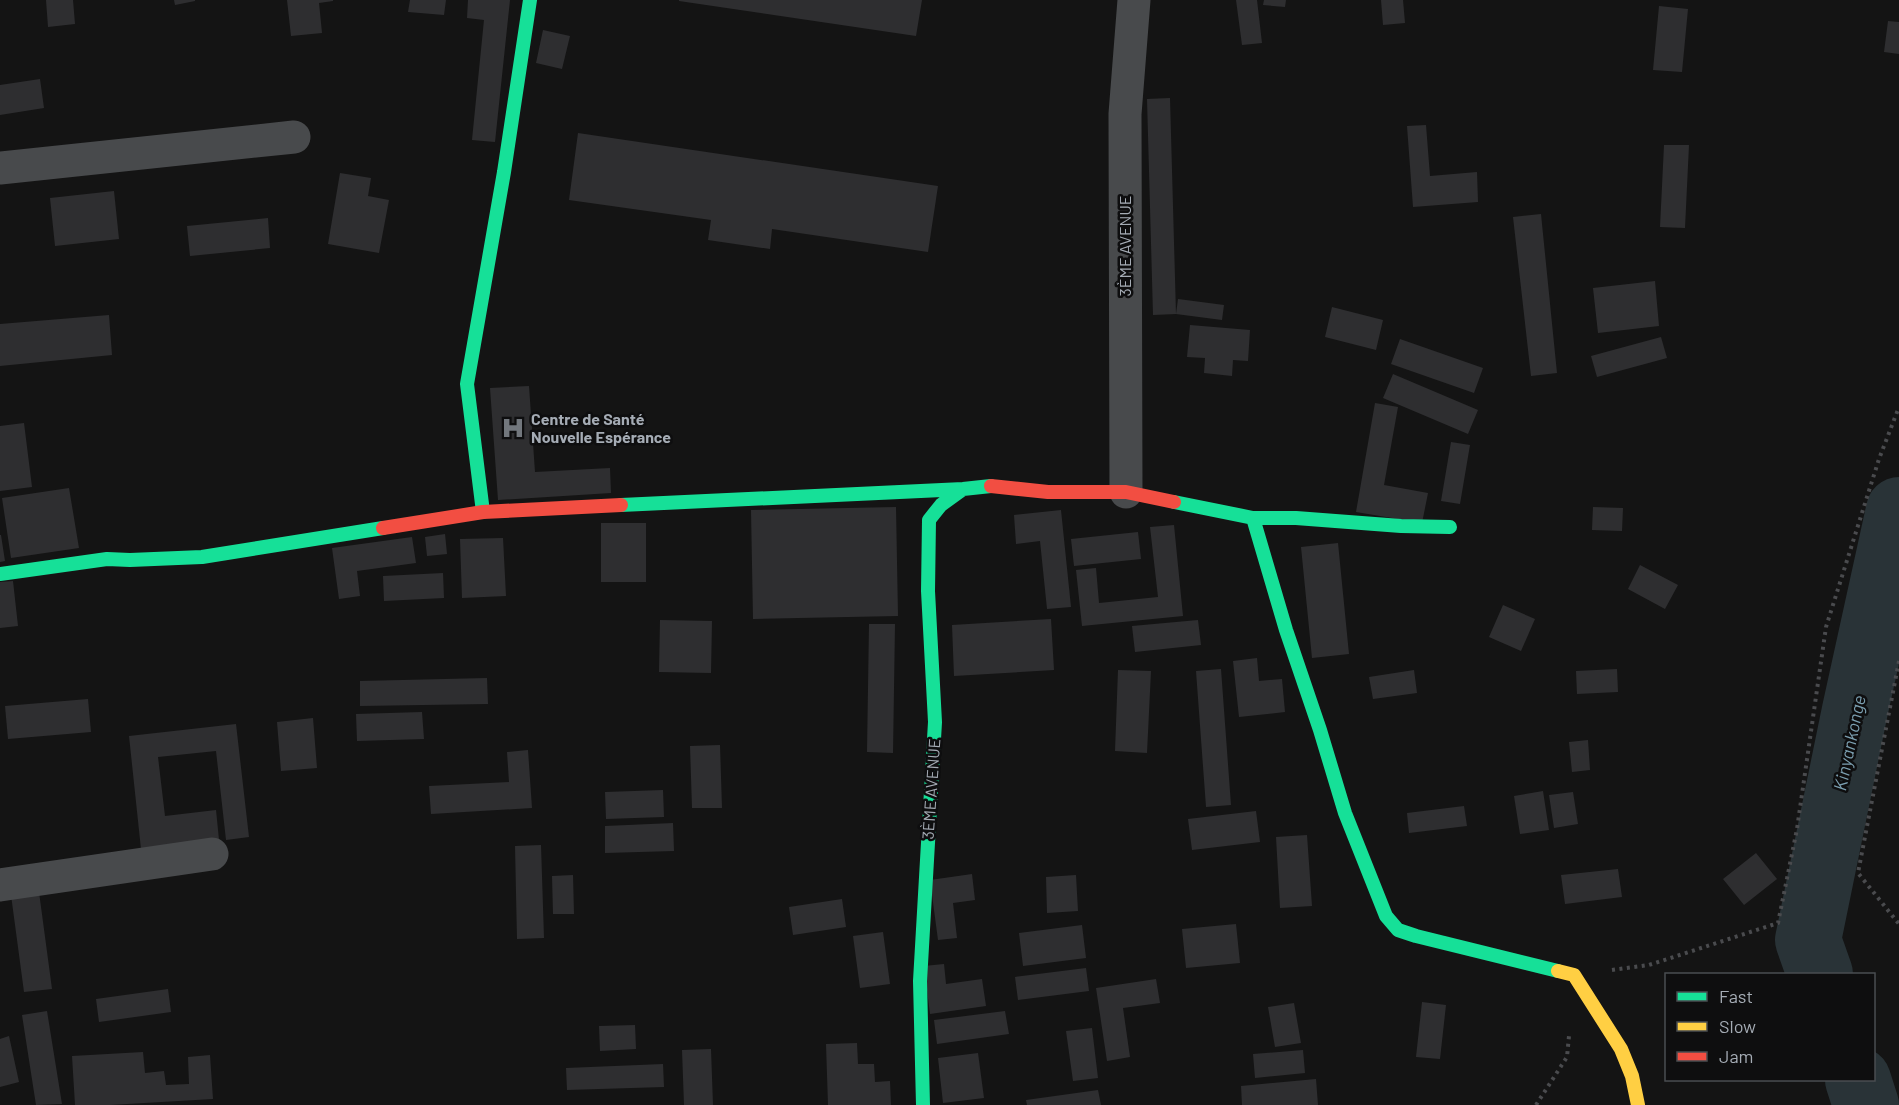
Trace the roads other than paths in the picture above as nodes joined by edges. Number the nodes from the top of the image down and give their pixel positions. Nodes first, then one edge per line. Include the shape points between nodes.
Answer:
1 (530, 0) edge
2 (1134, 0) edge
3 (294, 137) dead end
4 (0, 168) edge
5 (963, 489) junction
6 (1126, 492) junction
7 (483, 512) junction
8 (1253, 518) junction
9 (1450, 527) dead end
10 (0, 574) edge
11 (212, 854) dead end
12 (0, 885) edge
13 (923, 1105) edge
14 (1638, 1105) edge

1 - 7 street via 467,384
2 - 6 street, 3ÈME AVENUE via 1125,114
3 - 4 street
5 - 6 street via 986,485 1048,492
5 - 7 street
5 - 13 street, 3ÈME AVENUE via 929,520 928,591 935,722 920,981
6 - 8 street
7 - 10 street via 202,557 107,559
8 - 9 street
8 - 14 street via 1345,813 1386,916 1398,930 1416,936 1574,975 1621,1049
11 - 12 street

